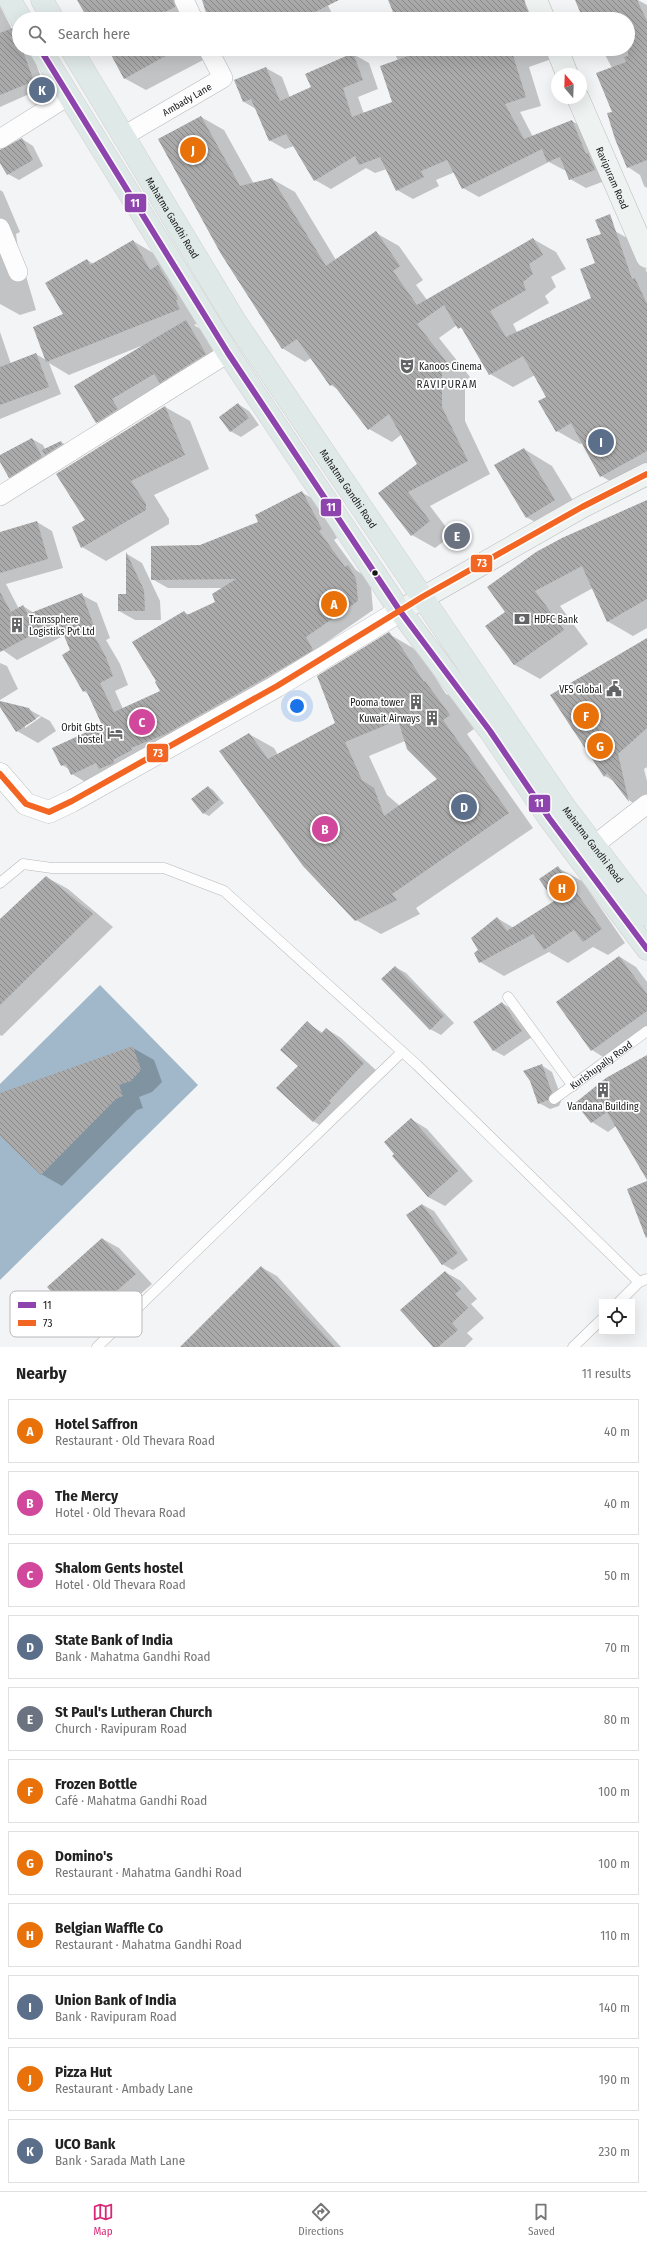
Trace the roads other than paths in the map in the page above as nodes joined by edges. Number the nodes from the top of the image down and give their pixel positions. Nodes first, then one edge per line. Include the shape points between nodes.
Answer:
1 (10, 0) edge
2 (42, 0) edge
3 (184, 0) edge
4 (536, 0) edge
5 (17, 12) edge
6 (49, 12) edge
7 (190, 12) edge
8 (541, 12) edge
9 (44, 56) edge
10 (75, 56) edge
11 (212, 56) edge
12 (560, 56) edge
13 (565, 68) edge
14 (68, 96) junction
15 (581, 104) edge
16 (122, 137) junction
17 (0, 139) edge
18 (0, 228) edge
19 (647, 257) edge
20 (18, 272) dead end
21 (228, 353) junction
22 (647, 474) edge
23 (0, 496) edge
24 (422, 597) junction
25 (400, 611) junction
26 (0, 774) edge
27 (647, 804) edge
28 (593, 846) junction
29 (0, 883) edge
30 (647, 916) edge
31 (647, 949) edge
32 (508, 996) dead end
33 (647, 1031) edge
34 (402, 1052) junction
35 (573, 1086) junction
36 (554, 1099) dead end
37 (643, 1281) edge
38 (622, 1299) edge
39 (142, 1303) edge
40 (599, 1322) edge
41 (107, 1337) edge
42 (97, 1347) edge
43 (573, 1347) edge

1 - 5 main road
2 - 6 main road
3 - 7 street
4 - 8 main road
9 - 14 main road, Mahatma Gandhi Road
10 - 16 main road, Mahatma Gandhi Road
11 - 16 street, Ambady Lane via 223,78
12 - 13 main road
14 - 17 street
14 - 21 main road, Mahatma Gandhi Road
15 - 19 main road, Ravipuram Road
16 - 24 main road, Mahatma Gandhi Road via 235,321
18 - 20 street
21 - 23 street
21 - 25 main road, Mahatma Gandhi Road
22 - 24 main road via 582,507
24 - 25 main road
24 - 28 main road, Mahatma Gandhi Road
25 - 26 street via 277,686 49,812 26,804
25 - 31 main road, Mahatma Gandhi Road via 490,730 548,818
27 - 28 street
28 - 30 main road, Mahatma Gandhi Road
29 - 34 lane via 23,864 52,868 164,868 224,890
32 - 35 lane
33 - 35 lane, Kurishupally Road
34 - 37 lane
34 - 39 lane
35 - 36 lane, Kurishupally Road
37 - 38 lane
40 - 43 lane
41 - 42 lane

